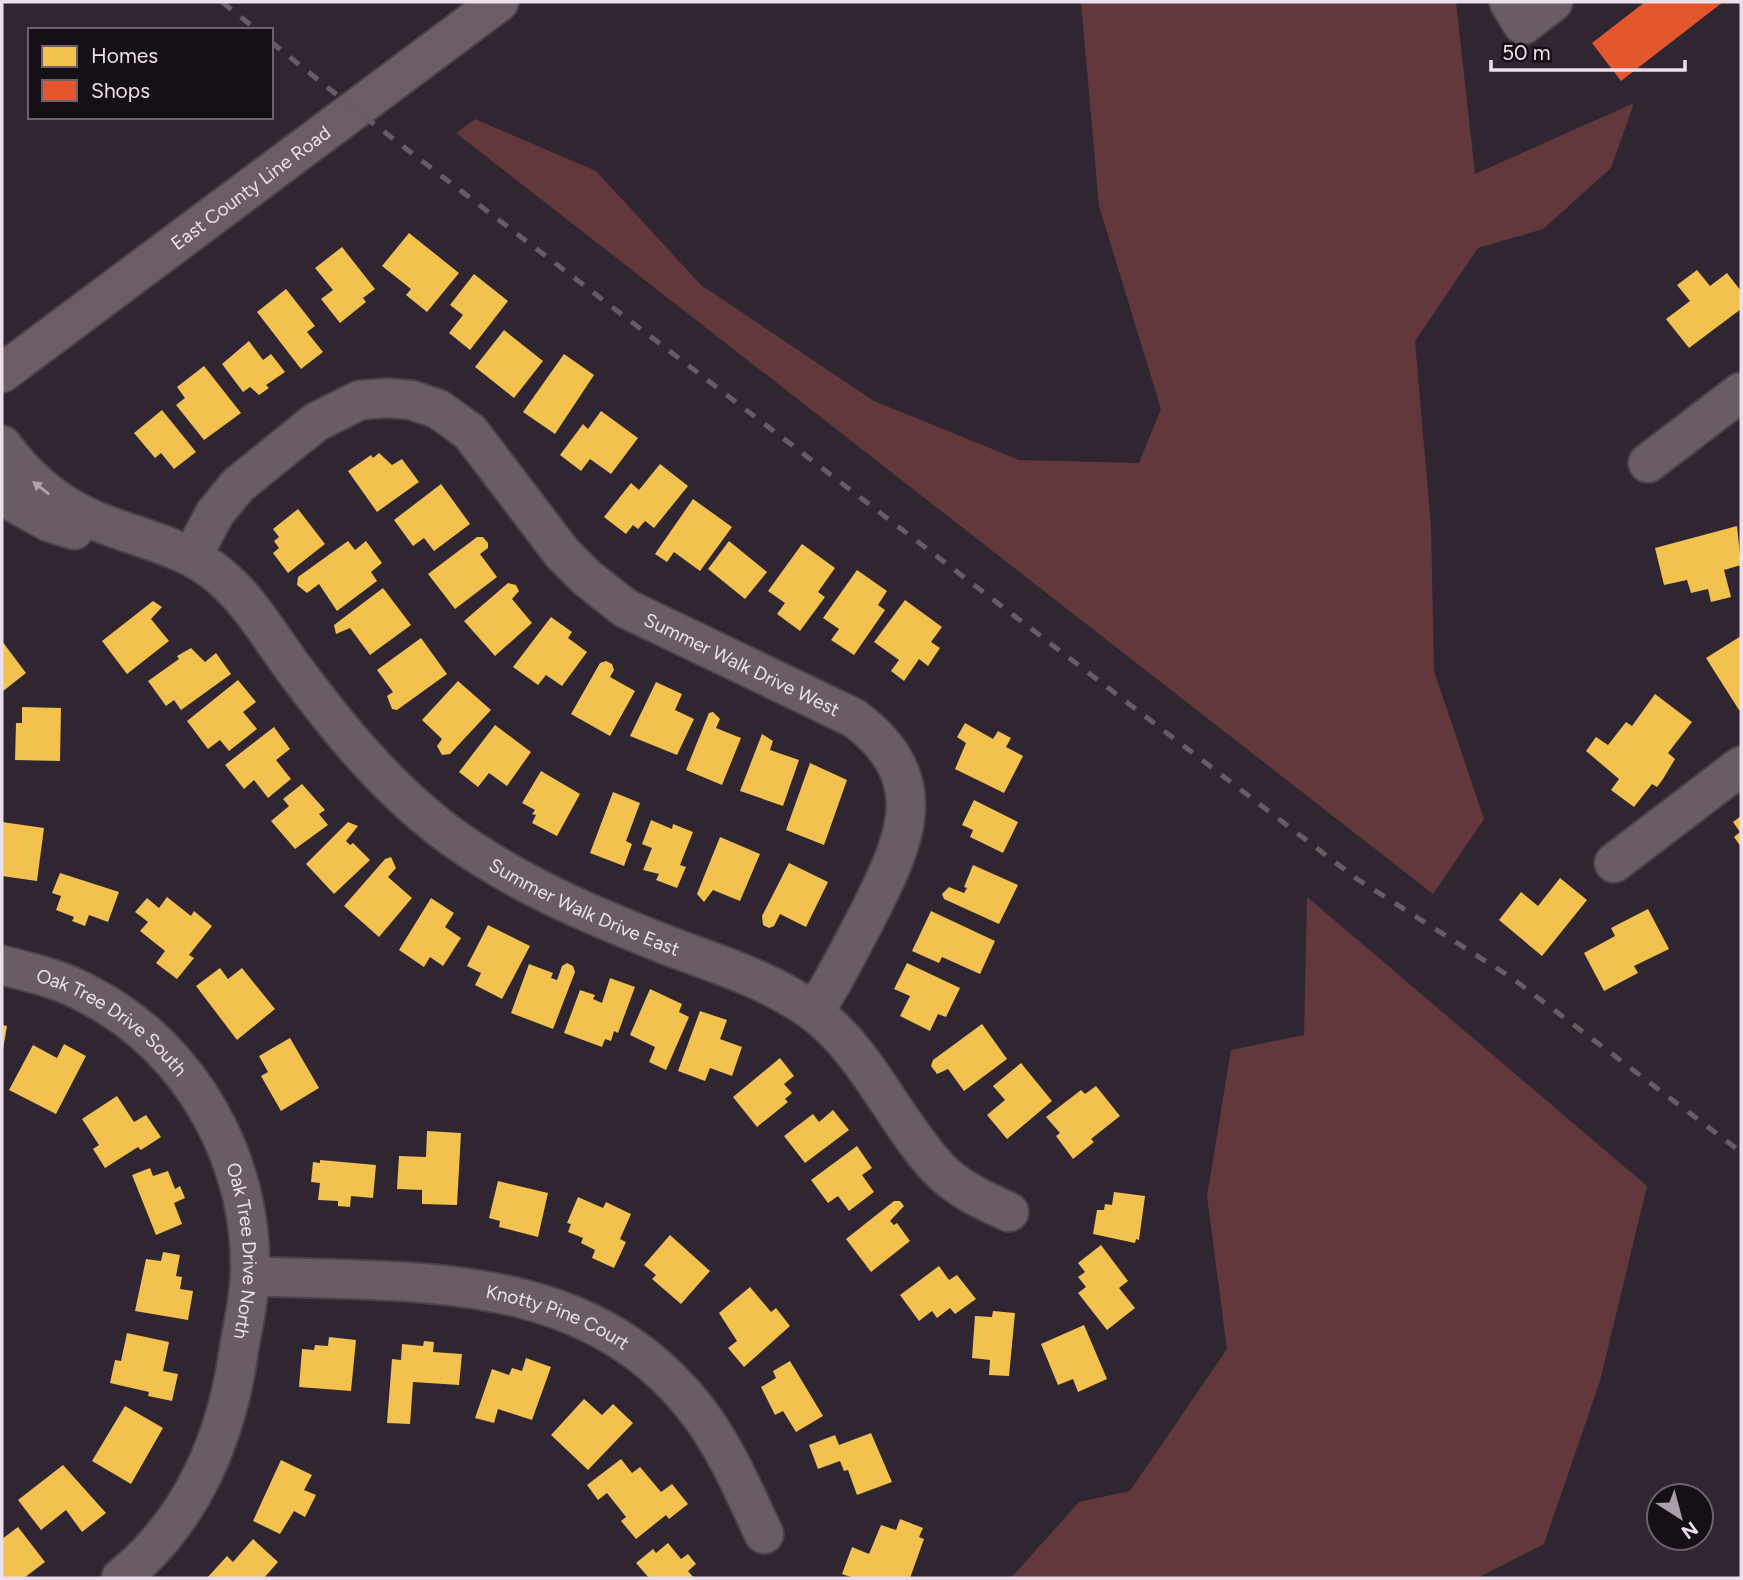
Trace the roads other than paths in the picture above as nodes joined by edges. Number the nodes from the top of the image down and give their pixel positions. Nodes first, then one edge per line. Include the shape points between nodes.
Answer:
1 (1509, 2) edge
2 (1553, 2) edge
3 (495, 3) edge
4 (2, 373) edge
5 (1741, 392) edge
6 (2, 445) edge
7 (1648, 463) dead end
8 (2, 496) edge
9 (191, 556) junction
10 (1741, 766) edge
11 (1614, 863) dead end
12 (2, 965) edge
13 (814, 1012) junction
14 (205, 1103) joint
15 (1009, 1212) dead end
16 (250, 1276) junction
17 (764, 1534) dead end
18 (121, 1578) edge

1 - 2 street via 1523,25
3 - 4 main road, East County Line Road via 357,111
5 - 7 street
9 -> 6 street, Summer Walk Drive East via 87,517 57,500 33,481
8 - 9 street via 49,522 163,553
9 - 13 street, Summer Walk Drive East via 234,590 372,767 475,854 550,896 765,984
9 - 13 street, Summer Walk Drive West via 215,513 248,475 330,412 360,400 387,398 421,402 463,425 562,553 625,608 854,718 888,751 905,796 906,819 898,853
10 - 11 street
12 - 14 street, Oak Tree Drive South via 58,980 112,1007 167,1053
13 - 15 street, Summer Walk Drive East via 846,1044 937,1167 971,1193
14 - 16 street, Oak Tree Drive North via 237,1180
16 - 17 street, Knotty Pine Court via 473,1287 521,1296 589,1322 649,1363 691,1404 732,1466
16 - 18 street, Oak Tree Drive North via 234,1388 216,1446 167,1532

